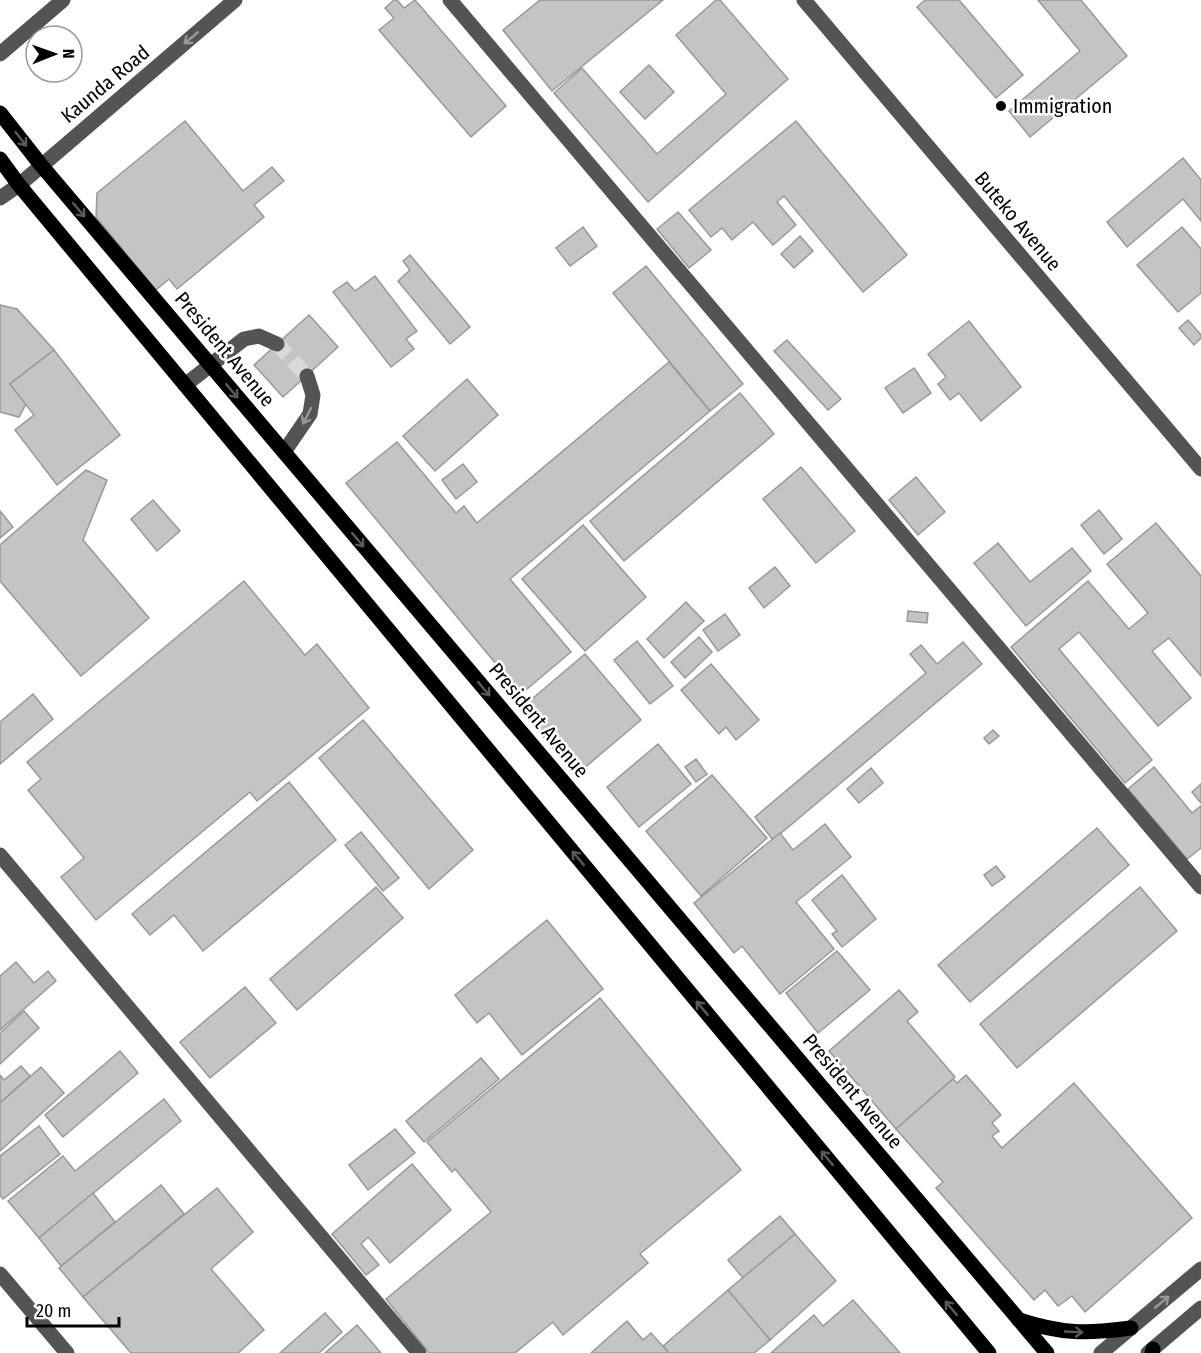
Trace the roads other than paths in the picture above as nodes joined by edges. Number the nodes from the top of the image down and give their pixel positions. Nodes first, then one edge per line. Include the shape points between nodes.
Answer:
1 (63, 0) edge
2 (235, 0) edge
3 (450, 0) edge
4 (804, 0) edge
5 (0, 54) edge
6 (0, 113) edge
7 (0, 159) edge
8 (41, 165) junction
9 (19, 185) junction
10 (0, 198) edge
11 (277, 344) tunnel mouth
12 (211, 365) junction
13 (307, 376) tunnel mouth
14 (185, 385) junction
15 (284, 452) junction
16 (1201, 469) edge
17 (0, 855) edge
18 (1201, 887) edge
19 (1201, 1269) edge
20 (0, 1274) edge
21 (1201, 1308) edge
22 (1019, 1320) junction
23 (1131, 1328) junction
24 (975, 1337) junction
25 (1151, 1352) edge
26 (66, 1353) edge
27 (419, 1353) edge
28 (978, 1353) edge
29 (989, 1353) edge
30 (1047, 1353) edge
31 (1101, 1353) edge

1 - 5 street
2 -> 8 street, Kaunda Road
3 - 18 street
4 - 16 street, Buteko Avenue
6 -> 8 main road, President Avenue
7 - 9 main road
8 - 9 street, Kaunda Road
8 -> 12 main road, President Avenue
9 - 10 street, Kaunda Road
9 - 14 main road
11 - 12 street via 259,336 244,339
12 - 14 street
12 -> 15 main road, President Avenue
13 -> 15 street via 313,395 310,414
24 -> 14 main road
15 -> 22 main road, President Avenue
17 - 27 street
23 -> 19 street
20 - 26 street
21 - 25 street
22 -> 23 main road via 1072,1333
22 - 30 main road, President Avenue
23 - 31 street
24 - 28 main road
24 - 29 main road

